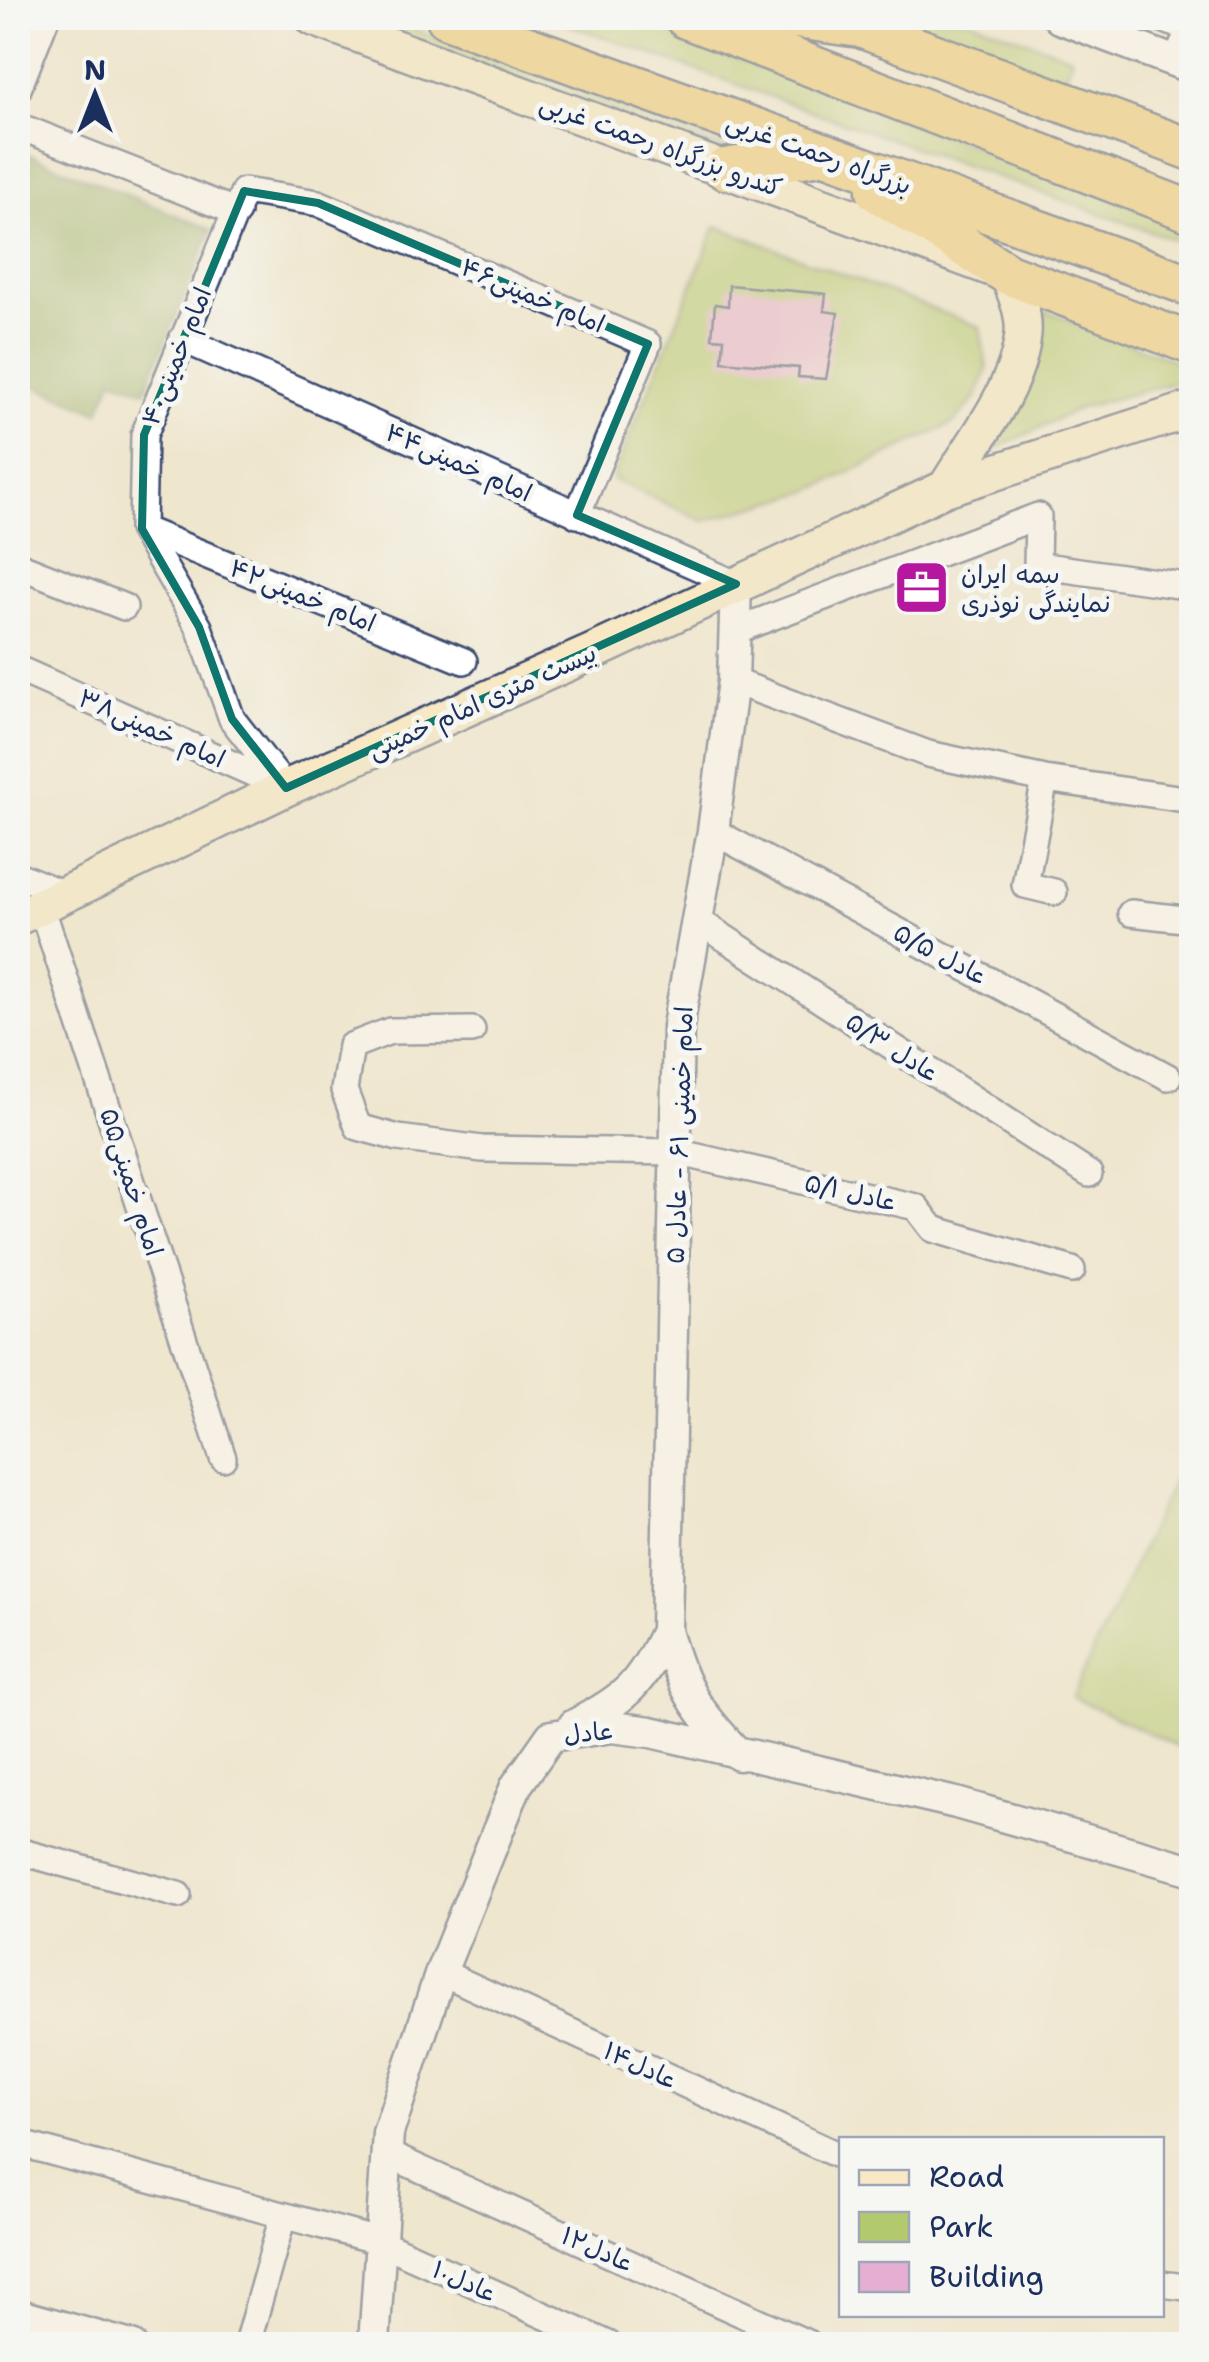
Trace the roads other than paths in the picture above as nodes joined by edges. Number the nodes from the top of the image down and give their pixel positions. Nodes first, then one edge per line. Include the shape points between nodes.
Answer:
1 (46, 18) edge
2 (314, 18) edge
3 (447, 18) edge
4 (686, 18) edge
5 (796, 18) edge
6 (1059, 18) edge
7 (1161, 18) edge
8 (848, 22) edge
9 (1190, 26) edge
10 (1184, 65) edge
11 (21, 72) edge
12 (18, 126) edge
13 (1192, 150) edge
14 (821, 154) junction
15 (725, 169) junction
16 (240, 201) junction
17 (1192, 212) edge
18 (1008, 274) junction
19 (1192, 286) edge
20 (182, 339) junction
21 (1192, 344) edge
22 (1192, 409) edge
23 (946, 488) junction
24 (576, 515) junction
25 (142, 529) junction
26 (18, 565) edge
27 (736, 584) junction
28 (1192, 587) edge
29 (124, 607) dead end
30 (737, 630) junction
31 (464, 662) dead end
32 (18, 669) edge
33 (734, 681) junction
34 (1045, 779) junction
35 (286, 788) junction
36 (1192, 800) edge
37 (713, 831) junction
38 (18, 876) edge
39 (1054, 892) dead end
40 (41, 906) edge
41 (1131, 913) dead end
42 (697, 920) junction
43 (1192, 920) edge
44 (472, 1030) dead end
45 (1168, 1077) dead end
46 (676, 1152) junction
47 (1089, 1174) dead end
48 (1072, 1270) dead end
49 (223, 1458) dead end
50 (666, 1631) junction
51 (552, 1736) junction
52 (739, 1755) junction
53 (18, 1851) edge
54 (1192, 1870) edge
55 (178, 1895) dead end
56 (441, 1972) junction
57 (18, 2143) edge
58 (386, 2154) junction
59 (839, 2156) edge
60 (283, 2216) junction
61 (378, 2241) junction
62 (1164, 2284) edge
63 (1192, 2288) edge
64 (18, 2312) edge
65 (133, 2344) edge
66 (246, 2344) edge
67 (374, 2344) edge
68 (608, 2344) edge
69 (809, 2344) edge

1 - 11 street
2 - 15 main road, کندرو بزرگراه رحمت غربی
3 - 14 highway, بزرگراه رحمت غربی
4 - 17 highway
5 - 8 highway
6 - 10 street
7 - 9 street
8 - 13 highway
9 - 10 street
12 - 16 street
14 - 15 highway
14 - 18 highway
14 - 19 highway, بزرگراه رحمت غربی
15 - 18 main road, کندرو بزرگراه رحمت غربی
16 - 20 street, امام خمینی۴۰
16 - 24 street, امام خمینی۴۶ via 318,203 648,344
18 - 21 highway
18 - 23 main road via 1023,335 994,408
20 - 24 street, ۴۴امام خمینی
20 - 25 street, امام خمینی۴۰ via 144,436
22 - 23 main road, بیست متری امام خمینی
23 - 27 main road, بیست متری امام خمینی
24 - 27 street, ۴۴امام خمینی
25 - 31 street, امام خمینی۴۲
25 - 35 street via 198,627 232,718
26 - 29 street
27 - 30 street, امام خمینی ۶۱ - عادل ۵
27 - 35 main road, بیست متری امام خمینی
28 - 30 street via 1037,566 1038,516
30 - 33 street, امام خمینی ۶۱ - عادل ۵
32 - 35 street, امام خمینی۳۸
33 - 34 street via 928,754
33 - 37 street, امام خمینی ۶۱ - عادل ۵
34 - 36 street
34 - 39 street via 1024,884
35 - 40 main road, بیست متری امام خمینی
37 - 42 street, امام خمینی ۶۱ - عادل ۵
37 - 45 street, عادل ۵/۵
38 - 40 street
40 - 49 street, امام خمینی۵۵
41 - 43 street
42 - 46 street, امام خمینی ۶۱ - عادل ۵ via 678,1026
42 - 47 street, عادل ۵/۳
44 - 46 street, عادل ۵/۱ via 390,1031 351,1046 344,1090 358,1126 482,1150
46 - 48 street, عادل ۵/۱ via 916,1206 933,1229
46 - 50 street, امام خمینی ۶۱ - عادل ۵
50 - 51 street, امام خمینی ۶۱ - عادل ۵ via 643,1679 616,1704
50 - 52 street, امام خمینی ۶۱ - عادل ۵ via 689,1697
51 - 52 street, عادل via 612,1727
51 - 56 street, عادل via 516,1786
52 - 54 street, عادل via 956,1803
53 - 55 street
56 - 58 street, عادل
56 - 59 street, عادل۱۴
57 - 60 street, عادل۱۰
58 - 61 street, عادل
58 - 69 street, عادل۱۲
60 - 61 street, عادل۱۰
60 - 66 street
61 - 67 street, عادل
61 - 68 street, عادل۱۰
62 - 63 street
64 - 65 street

